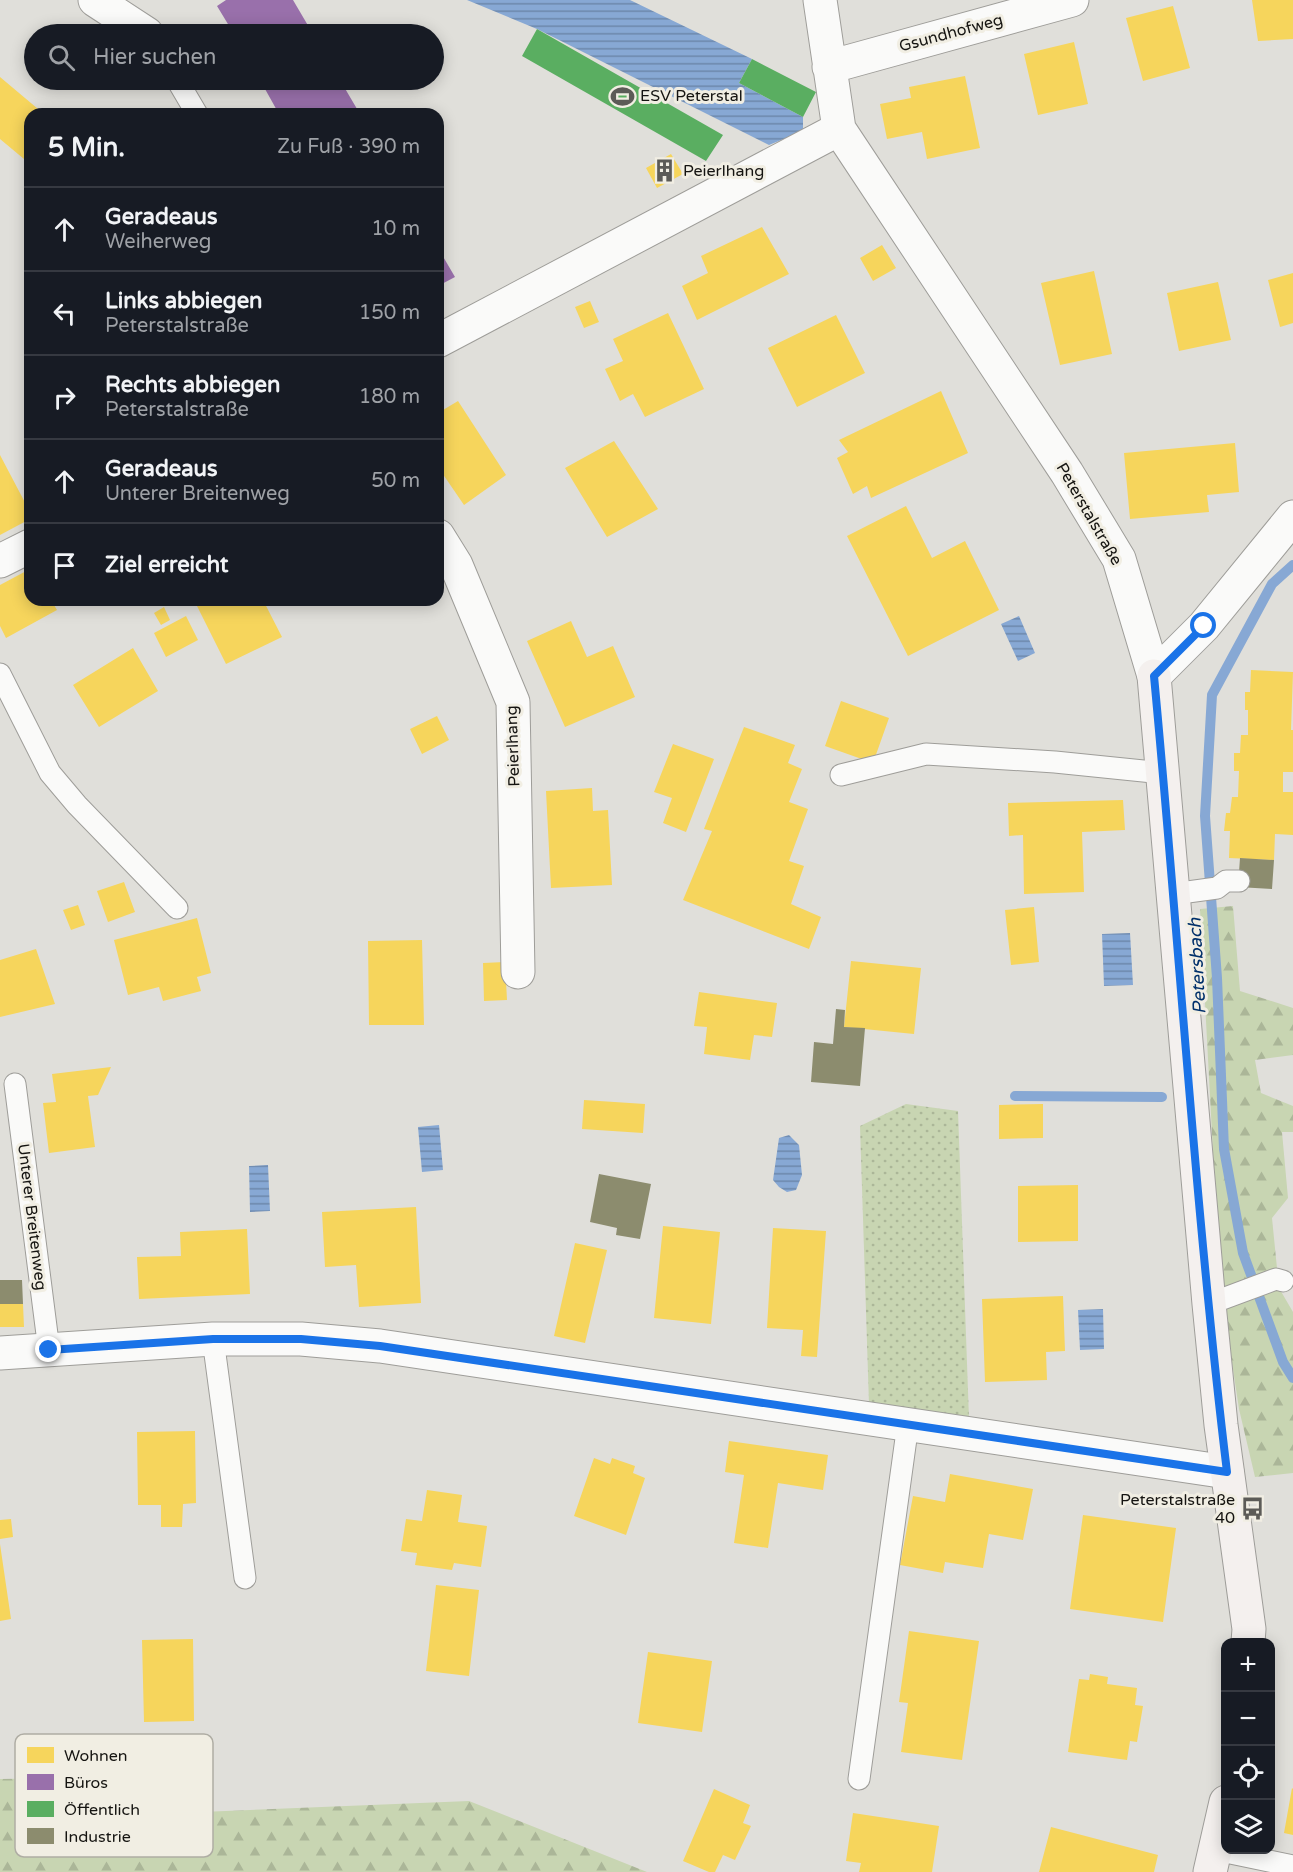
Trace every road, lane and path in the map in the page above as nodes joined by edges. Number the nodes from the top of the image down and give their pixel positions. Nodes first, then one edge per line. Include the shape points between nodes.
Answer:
1 (95, 0) edge
2 (820, 0) edge
3 (1072, 0) edge
4 (132, 24) edge
5 (829, 67) junction
6 (183, 90) edge
7 (193, 108) edge
8 (839, 129) junction
9 (444, 338) edge
10 (1293, 517) edge
11 (444, 546) edge
12 (24, 549) edge
13 (0, 561) edge
14 (0, 674) edge
15 (1154, 676) junction
16 (1163, 773) junction
17 (841, 775) dead end
18 (1239, 881) dead end
19 (1195, 891) junction
20 (177, 908) dead end
21 (518, 972) dead end
22 (15, 1084) dead end
23 (1283, 1281) dead end
24 (1221, 1300) junction
25 (213, 1339) junction
26 (49, 1350) junction
27 (0, 1353) edge
28 (908, 1424) junction
29 (1227, 1472) junction
30 (245, 1578) dead end
31 (1248, 1638) edge
32 (860, 1779) dead end
33 (1221, 1825) edge
34 (1213, 1861) edge
35 (1293, 1866) edge

1 - 4 street
2 - 5 street, Peterstalstraße
3 - 5 street, Gsundhofweg
5 - 8 street, Peterstalstraße
6 - 7 lane
8 - 9 street
8 - 15 street, Peterstalstraße via 1119,559
10 - 15 street via 1204,626
11 - 21 street, Peierlhang via 513,702
12 - 13 street
14 - 20 lane via 50,773
15 - 16 street, Peterstalstraße
16 - 17 lane via 926,754
16 - 19 street, Peterstalstraße
18 - 19 lane
19 - 24 street, Peterstalstraße
22 - 26 lane, Unterer Breitenweg
23 - 24 lane via 1276,1279
24 - 29 street, Peterstalstraße
25 - 26 street
25 - 28 street via 301,1339 380,1346
25 - 30 lane
26 - 27 street
28 - 29 street
28 - 32 lane
29 - 31 street, Peterstalstraße
33 - 34 street
34 - 35 lane

